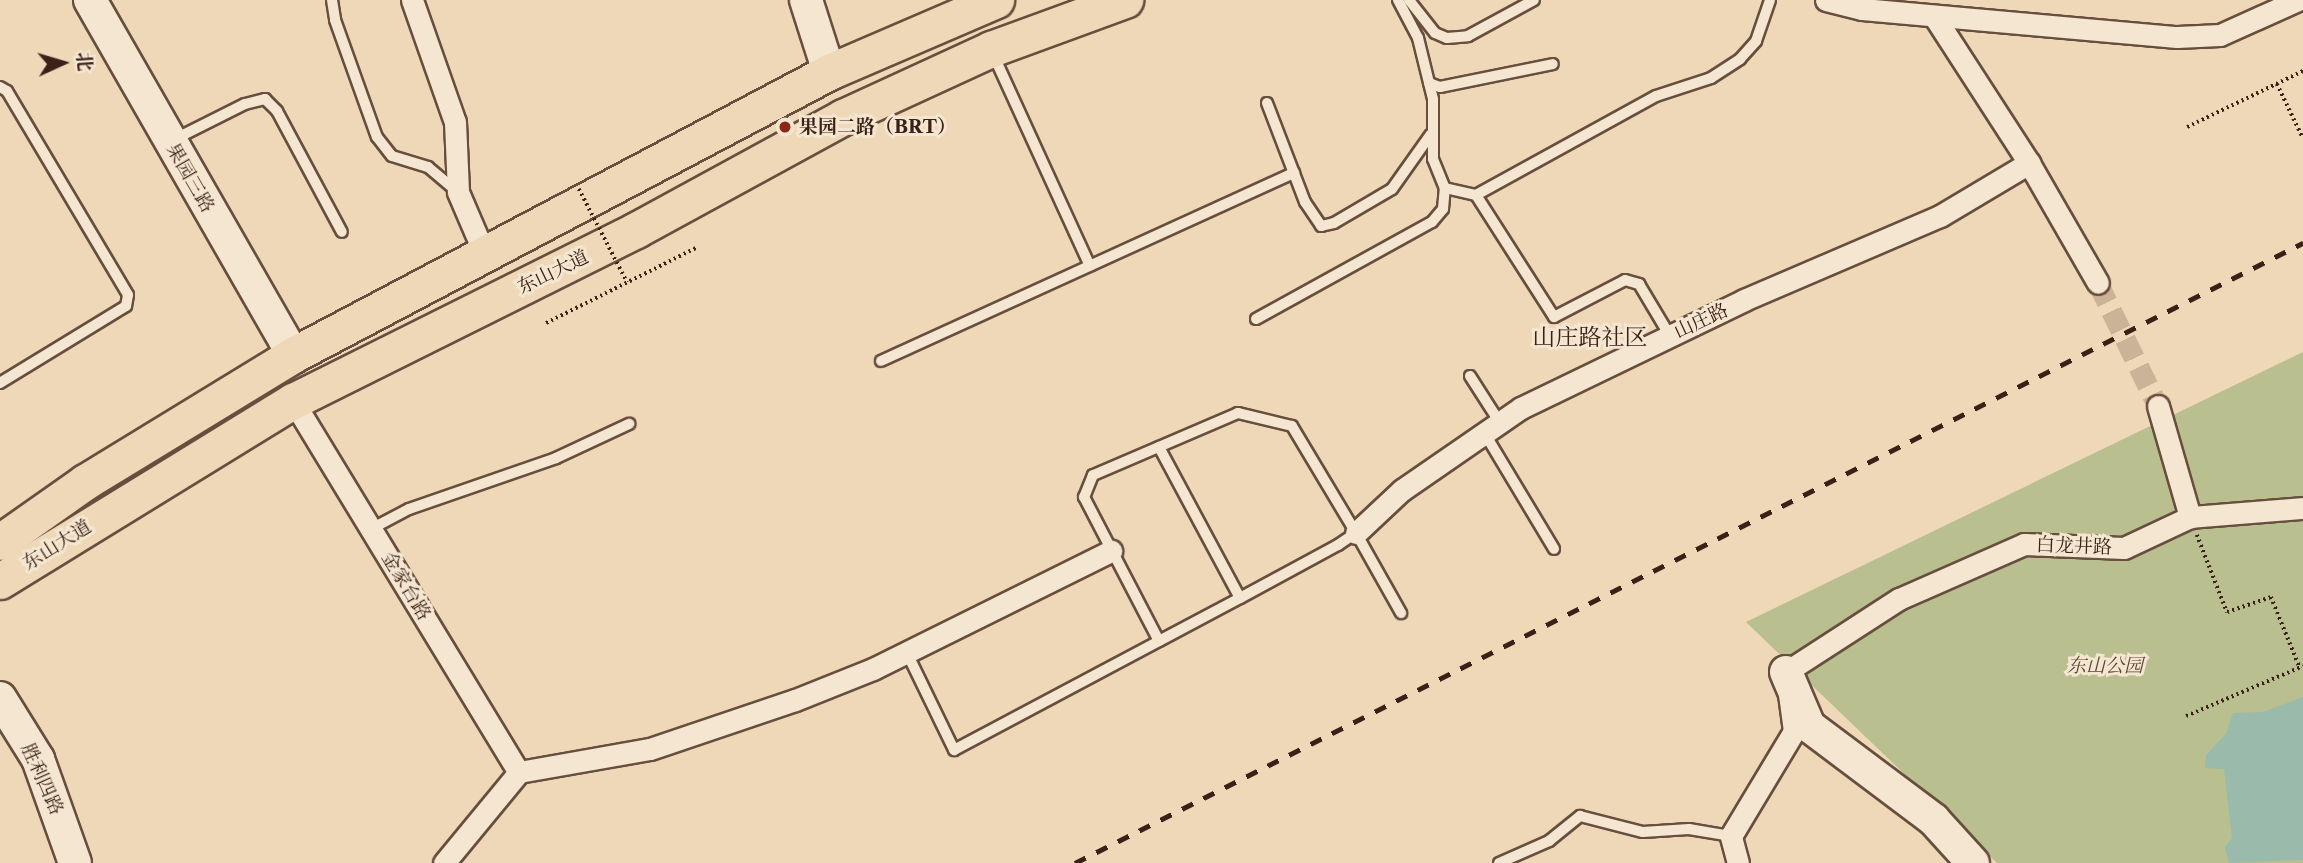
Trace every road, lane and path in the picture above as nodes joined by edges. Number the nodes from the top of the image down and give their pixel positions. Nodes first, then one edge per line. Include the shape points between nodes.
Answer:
1 (90, 0) edge
2 (332, 0) edge
3 (412, 0) edge
4 (806, 0) edge
5 (996, 0) edge
6 (1125, 0) edge
7 (1398, 0) edge
8 (1409, 0) edge
9 (1534, 0) edge
10 (1770, 0) edge
11 (1826, 0) edge
12 (2298, 0) edge
13 (1934, 16) junction
14 (991, 49) junction
15 (1553, 64) dead end
16 (2303, 71) edge
17 (830, 72) junction
18 (1429, 83) junction
19 (2277, 84) junction
20 (0, 87) edge
21 (1267, 103) dead end
22 (2187, 127) dead end
23 (1431, 134) junction
24 (2303, 138) edge
25 (169, 142) junction
26 (2029, 163) junction
27 (1294, 173) junction
28 (579, 188) dead end
29 (1445, 188) junction
30 (458, 192) junction
31 (1476, 195) junction
32 (342, 232) dead end
33 (696, 248) dead end
34 (485, 255) junction
35 (1090, 266) junction
36 (627, 282) junction
37 (2098, 283) tunnel mouth
38 (1256, 319) dead end
39 (546, 323) dead end
40 (1670, 336) junction
41 (293, 355) junction
42 (881, 361) dead end
43 (1470, 376) dead end
44 (0, 383) edge
45 (293, 401) junction
46 (2158, 406) tunnel mouth
47 (629, 424) dead end
48 (1492, 428) junction
49 (1158, 447) junction
50 (85, 482) junction
51 (2303, 508) edge
52 (2190, 517) junction
53 (0, 528) edge
54 (371, 529) junction
55 (82, 530) junction
56 (1356, 533) junction
57 (0, 542) edge
58 (1555, 549) dead end
59 (1111, 551) junction
60 (0, 581) edge
61 (0, 593) edge
62 (1240, 598) junction
63 (1401, 613) dead end
64 (1158, 641) junction
65 (907, 653) junction
66 (2302, 667) edge
67 (1786, 672) junction
68 (0, 698) edge
69 (2186, 716) dead end
70 (0, 736) edge
71 (519, 772) junction
72 (1731, 836) junction
73 (56, 863) edge
74 (75, 863) edge
75 (444, 863) edge
76 (1499, 863) edge
77 (1738, 863) edge
78 (1973, 863) edge

1 - 25 street, 果园三路
2 - 30 lane via 377,137 392,156 428,167
3 - 30 street via 455,122
4 - 17 street
5 - 17 main road, 东山大道
6 - 14 main road, 东山大道
7 - 18 lane via 1418,38
8 - 9 lane via 1435,33 1447,38 1468,36
10 - 31 lane via 1756,41 1740,59 1711,78 1656,96
11 - 13 street
12 - 13 street via 2220,35 2178,37
13 - 26 street
14 - 35 lane
14 - 45 main road, 东山大道 via 843,117 636,230
15 - 18 lane via 1440,87
16 - 19 path
17 - 34 main road, 东山大道
18 - 23 lane
19 - 22 path
19 - 24 path
20 - 44 lane via 7,91 128,295 126,306
21 - 27 lane
23 - 27 lane via 1392,189 1334,223 1321,226 1314,220
23 - 29 lane via 1433,159
25 - 32 lane via 245,103 265,99 277,111
25 - 41 street, 果园三路
26 - 37 street
26 - 40 street, 山庄路 via 1940,216
27 - 35 lane
28 - 36 path, bridge
29 - 31 lane
29 - 38 lane via 1443,209 1432,222
30 - 34 street
31 - 40 lane via 1554,317 1625,281 1639,284
33 - 36 path
34 - 41 main road, 东山大道
35 - 42 lane
36 - 39 path
40 - 48 street, 山庄路 via 1521,408
41 - 50 main road, 东山大道
43 - 48 lane
45 - 54 street, 金家台路
45 - 55 main road, 东山大道
46 - 52 street
47 - 54 lane via 556,458 409,509
48 - 56 street, 山庄路 via 1402,490
48 - 58 lane
49 - 56 lane via 1238,413 1292,426
49 - 59 lane via 1093,475 1084,497
49 - 62 lane
50 - 53 street
50 - 57 main road, 东山大道
51 - 52 street, 白龙井路
52 - 66 path via 2227,612 2271,597
52 - 67 street, 白龙井路 via 2124,548 2024,544 1899,599
54 - 71 street, 金家台路
55 - 60 main road, 东山大道
55 - 61 street
56 - 62 lane
56 - 63 lane
59 - 64 lane
59 - 65 street
62 - 64 lane
64 - 65 lane via 954,750
65 - 71 street via 795,700 650,749
66 - 69 path
67 - 72 street via 1794,731
67 - 78 street via 1809,726 1934,820
68 - 74 street, 胜利四路 via 38,759
70 - 73 street, 胜利四路 via 22,769
71 - 75 street
72 - 76 lane via 1689,829 1643,832 1580,816 1549,841
72 - 77 street

